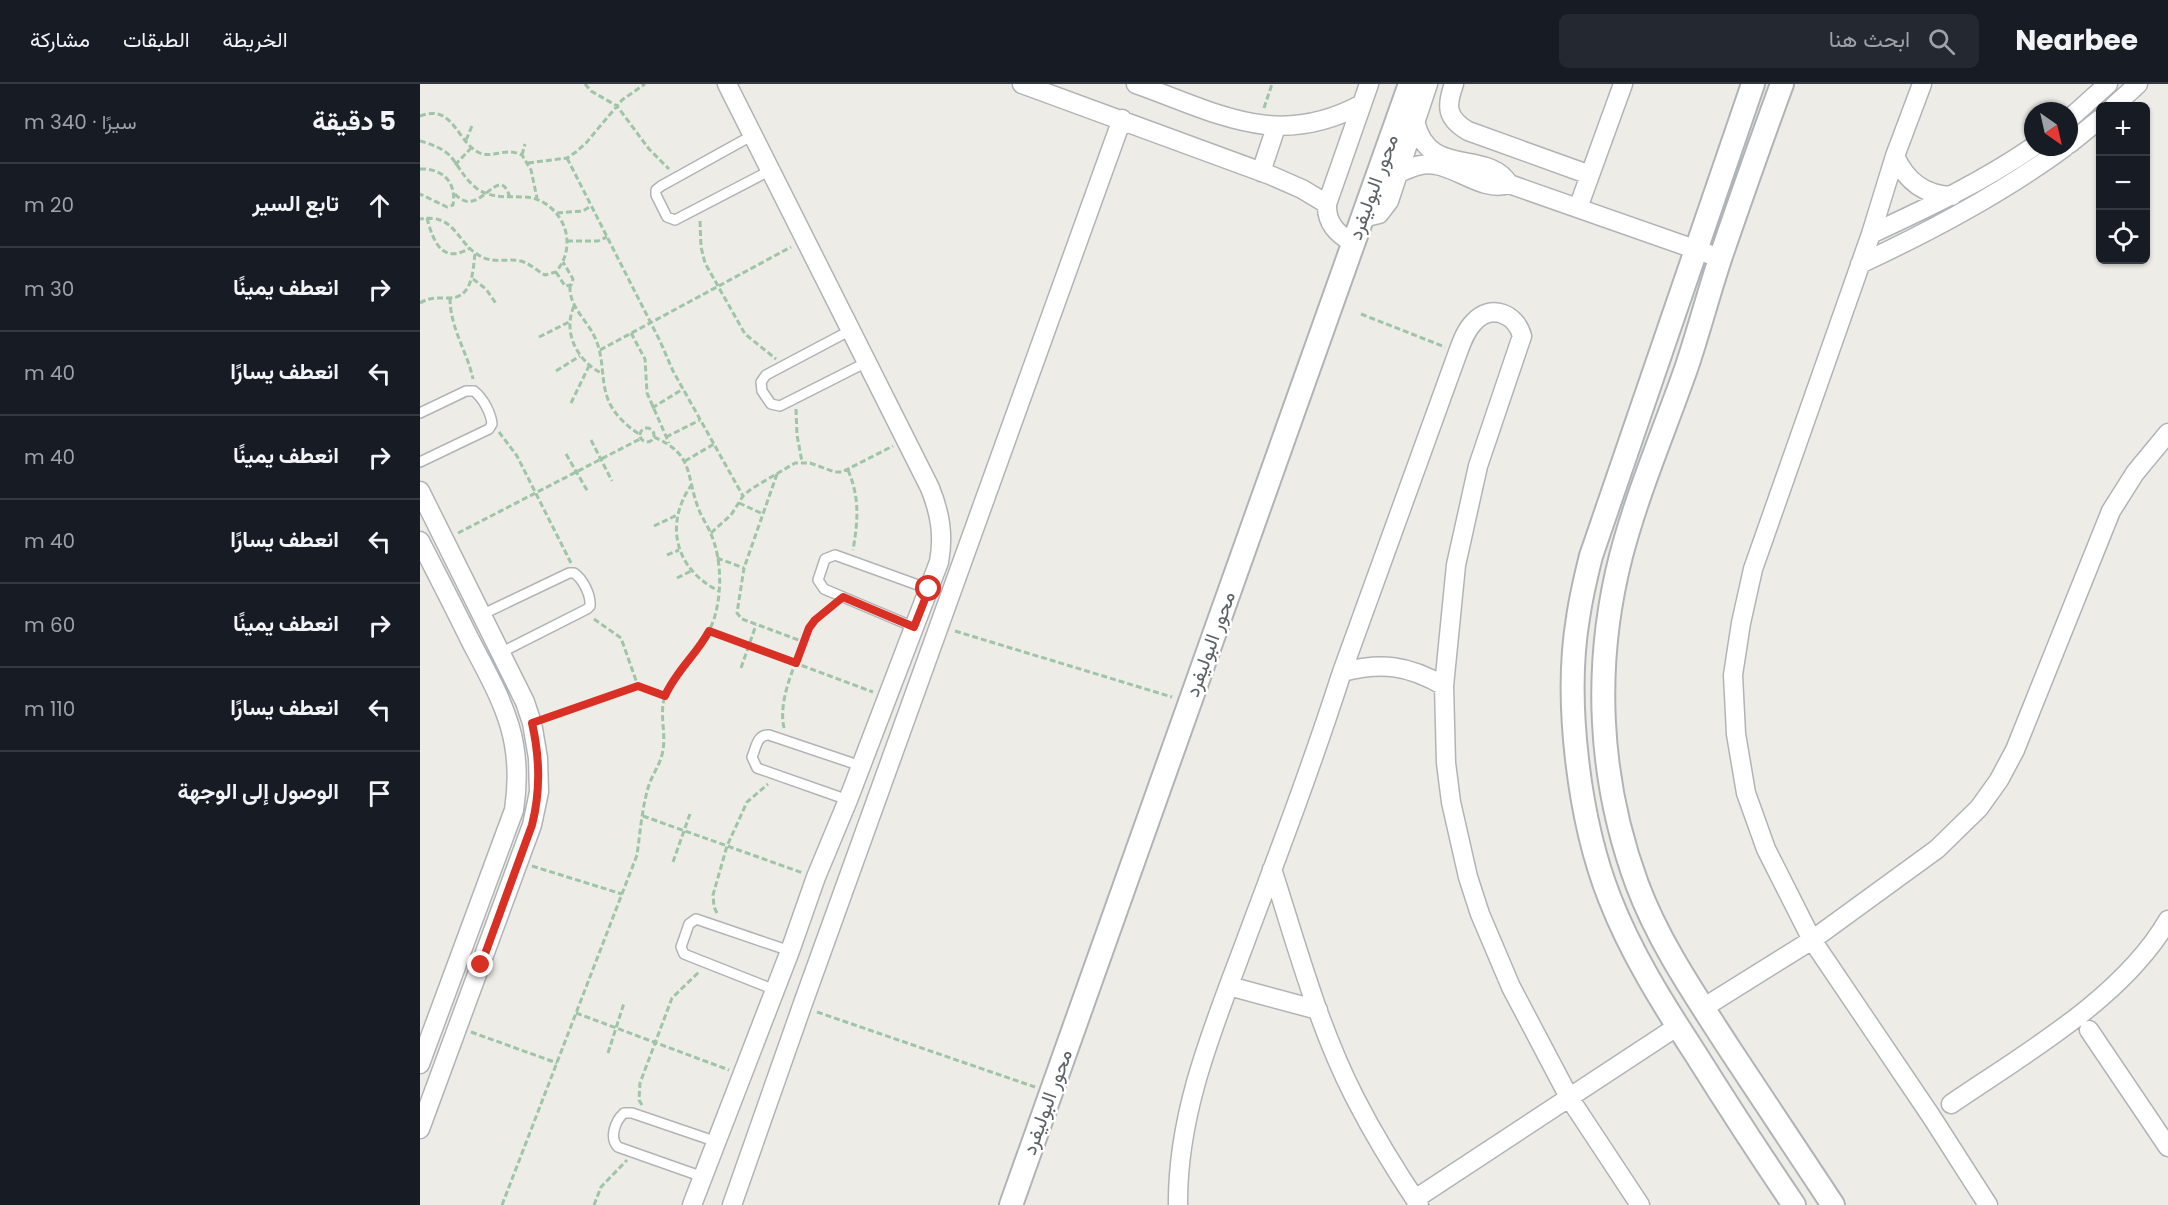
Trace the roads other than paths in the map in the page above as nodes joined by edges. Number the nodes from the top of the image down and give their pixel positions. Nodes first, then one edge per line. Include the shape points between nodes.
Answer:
1 (727, 84) edge
2 (1022, 84) edge
3 (1136, 84) edge
4 (1369, 84) edge
5 (1410, 84) edge
6 (1428, 84) edge
7 (1454, 84) edge
8 (1623, 84) edge
9 (1753, 84) edge
10 (1782, 84) edge
11 (1922, 84) edge
12 (2108, 84) edge
13 (2138, 84) edge
14 (2118, 102) edge
15 (1362, 104) junction
16 (2078, 111) edge
17 (1122, 119) junction
18 (1415, 121) junction
19 (2096, 121) edge
20 (1267, 126) junction
21 (753, 135) junction
22 (2078, 136) edge
23 (2024, 153) edge
24 (1895, 156) junction
25 (2051, 156) edge
26 (771, 170) junction
27 (1261, 172) junction
28 (1474, 172) junction
29 (1399, 173) junction
30 (1590, 175) junction
31 (1952, 196) junction
32 (1327, 204) junction
33 (1578, 208) junction
34 (1362, 218) junction
35 (1870, 234) junction
36 (1353, 243) junction
37 (1695, 250) junction
38 (1720, 258) junction
39 (1860, 264) junction
40 (851, 330) junction
41 (867, 362) junction
42 (420, 413) edge
43 (2168, 433) edge
44 (420, 462) edge
45 (420, 491) edge
46 (420, 541) edge
47 (929, 589) junction
48 (482, 615) junction
49 (914, 627) junction
50 (500, 653) junction
51 (1342, 672) junction
52 (1444, 686) junction
53 (861, 766) junction
54 (848, 800) junction
55 (1272, 869) junction
56 (2168, 920) edge
57 (1812, 940) junction
58 (790, 951) junction
59 (1229, 986) junction
60 (775, 990) junction
61 (1703, 1008) junction
62 (1318, 1010) junction
63 (1678, 1026) junction
64 (2089, 1030) dead end
65 (420, 1064) edge
66 (1570, 1099) junction
67 (1765, 1102) junction
68 (1951, 1104) dead end
69 (1738, 1120) junction
70 (420, 1129) edge
71 (717, 1142) junction
72 (2168, 1147) edge
73 (703, 1178) junction
74 (1417, 1202) edge
75 (692, 1205) edge
76 (732, 1205) edge
77 (1011, 1205) edge
78 (1178, 1205) edge
79 (1640, 1205) edge
80 (1794, 1205) edge
81 (1833, 1205) edge
82 (1988, 1205) edge

1 - 21 street
2 - 17 street
3 - 20 street via 1247,123
4 - 15 street
5 - 34 street, محور البوليفرد
6 - 18 street
7 - 30 street via 1450,113 1467,131
8 - 30 street
9 - 37 street
10 - 38 street
11 - 24 street
12 - 16 street
13 - 14 street
15 - 20 street via 1320,122
15 - 32 street
17 - 27 street
17 - 76 street
18 - 28 street via 1433,152
18 - 29 street
19 - 22 street
20 - 27 street
21 - 26 street
21 - 26 lane via 656,190 667,217 675,220
23 - 31 street
24 - 31 street via 1912,183 1931,193
24 - 35 street
25 - 39 street via 1972,207
26 - 40 street
27 - 32 street
28 - 29 street via 1428,164
28 - 33 street via 1491,186 1509,184
29 - 34 street via 1383,210
30 - 33 street
31 - 35 street
32 - 36 street via 1329,222
33 - 37 street
34 - 36 street, محور البوليفرد
35 - 39 street
36 - 77 street, محور البوليفرد
37 - 38 street
37 - 63 street via 1591,556 1577,619 1573,678 1578,765 1594,851 1627,937
38 - 61 street via 1621,556 1603,678 1606,762 1623,843 1655,926
39 - 57 street via 1753,569 1733,675 1736,734 1746,794 1766,849
40 - 41 street
40 - 41 lane via 766,375 761,387 768,401 775,406 784,404
41 - 47 street via 935,500 941,525 939,562
42 - 44 lane via 466,391 474,391 492,419 489,429
43 - 57 street via 2135,473 2111,511 2015,750 1999,780 1979,808 1937,849
45 - 48 street
46 - 65 street via 502,700 515,747 517,779 514,810
47 - 49 street
47 - 49 lane via 835,555 827,557 818,580 824,589
48 - 50 street
48 - 50 lane via 569,573 579,576 590,598 590,606 582,612
49 - 53 street
50 - 70 street via 532,723 539,792 519,862
51 - 52 street via 1384,665 1425,675
51 - 52 street via 1465,334 1487,313 1504,313 1520,327 1522,336 1478,466 1464,523
51 - 55 street
52 - 66 street via 1448,783 1468,877 1511,987
53 - 54 street
53 - 54 lane via 770,735 762,736 752,757 757,768
54 - 58 street
55 - 59 street
55 - 62 street
56 - 68 street via 2128,971 2079,1016
57 - 61 street
57 - 82 street
58 - 60 street
58 - 60 lane via 696,919 687,927 682,952
59 - 62 street
59 - 78 street via 1198,1071 1182,1139
60 - 71 street
61 - 67 street
62 - 74 street via 1355,1097
63 - 66 street
63 - 69 street
64 - 72 street
66 - 74 street
66 - 79 street
67 - 69 street
67 - 81 street
69 - 80 street
71 - 73 street
71 - 73 lane via 628,1112 618,1120 613,1140 618,1147
73 - 75 street

